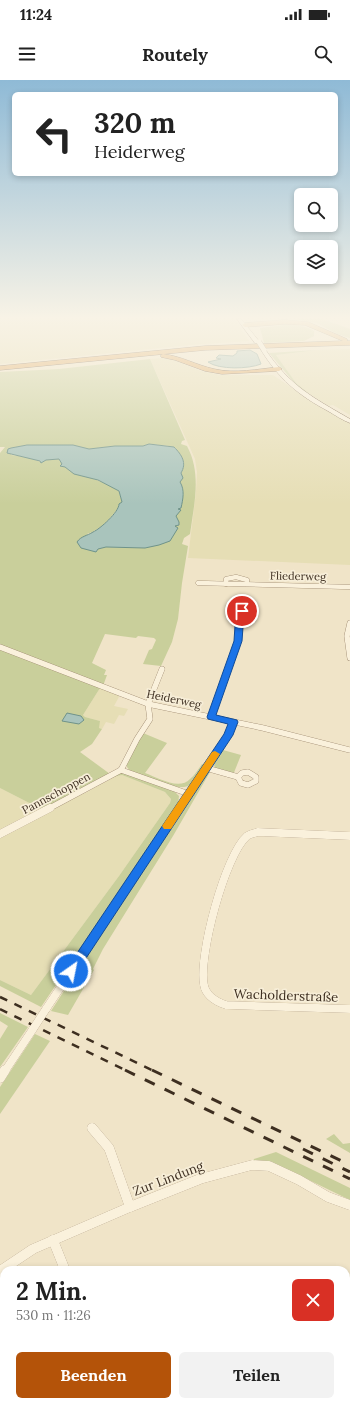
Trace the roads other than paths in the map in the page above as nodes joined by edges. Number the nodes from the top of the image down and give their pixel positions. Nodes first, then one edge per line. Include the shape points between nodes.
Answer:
1 (288, 381) edge
2 (350, 421) edge
3 (198, 583) dead end
4 (350, 587) edge
5 (240, 611) dead end
6 (350, 623) edge
7 (348, 634) edge
8 (0, 647) edge
9 (350, 658) edge
10 (162, 669) dead end
11 (148, 704) junction
12 (211, 717) junction
13 (233, 722) junction
14 (350, 750) edge
15 (206, 768) junction
16 (122, 770) junction
17 (238, 777) dead end
18 (189, 794) junction
19 (0, 834) edge
20 (350, 836) edge
21 (350, 1008) edge
22 (0, 1078) edge
23 (92, 1128) dead end
24 (350, 1205) edge
25 (130, 1207) junction
26 (53, 1240) junction
27 (8, 1266) edge
28 (63, 1266) edge

1 - 2 main road via 294,388
3 - 4 street, Fliederweg
5 - 12 street via 238,641
6 - 7 street
7 - 9 street
8 - 11 street, Heiderweg
10 - 11 street
11 - 12 street, Heiderweg
11 - 16 street via 150,719
12 - 13 street, Heiderweg
13 - 14 street, Heiderweg
13 - 15 street via 228,735
15 - 17 street
15 - 18 street
16 - 18 street
16 - 19 street, Pannschoppen
18 - 22 street, bridge
20 - 21 street, Wacholderstraße via 258,832 246,836 231,863 216,903 208,937 204,974 208,994 226,1005
23 - 25 street via 109,1148
24 - 25 street, Zur Lindung via 328,1197 269,1166 252,1165 200,1179
25 - 26 street, Zur Lindung
26 - 27 street, Zur Lindung via 33,1249
26 - 28 street

